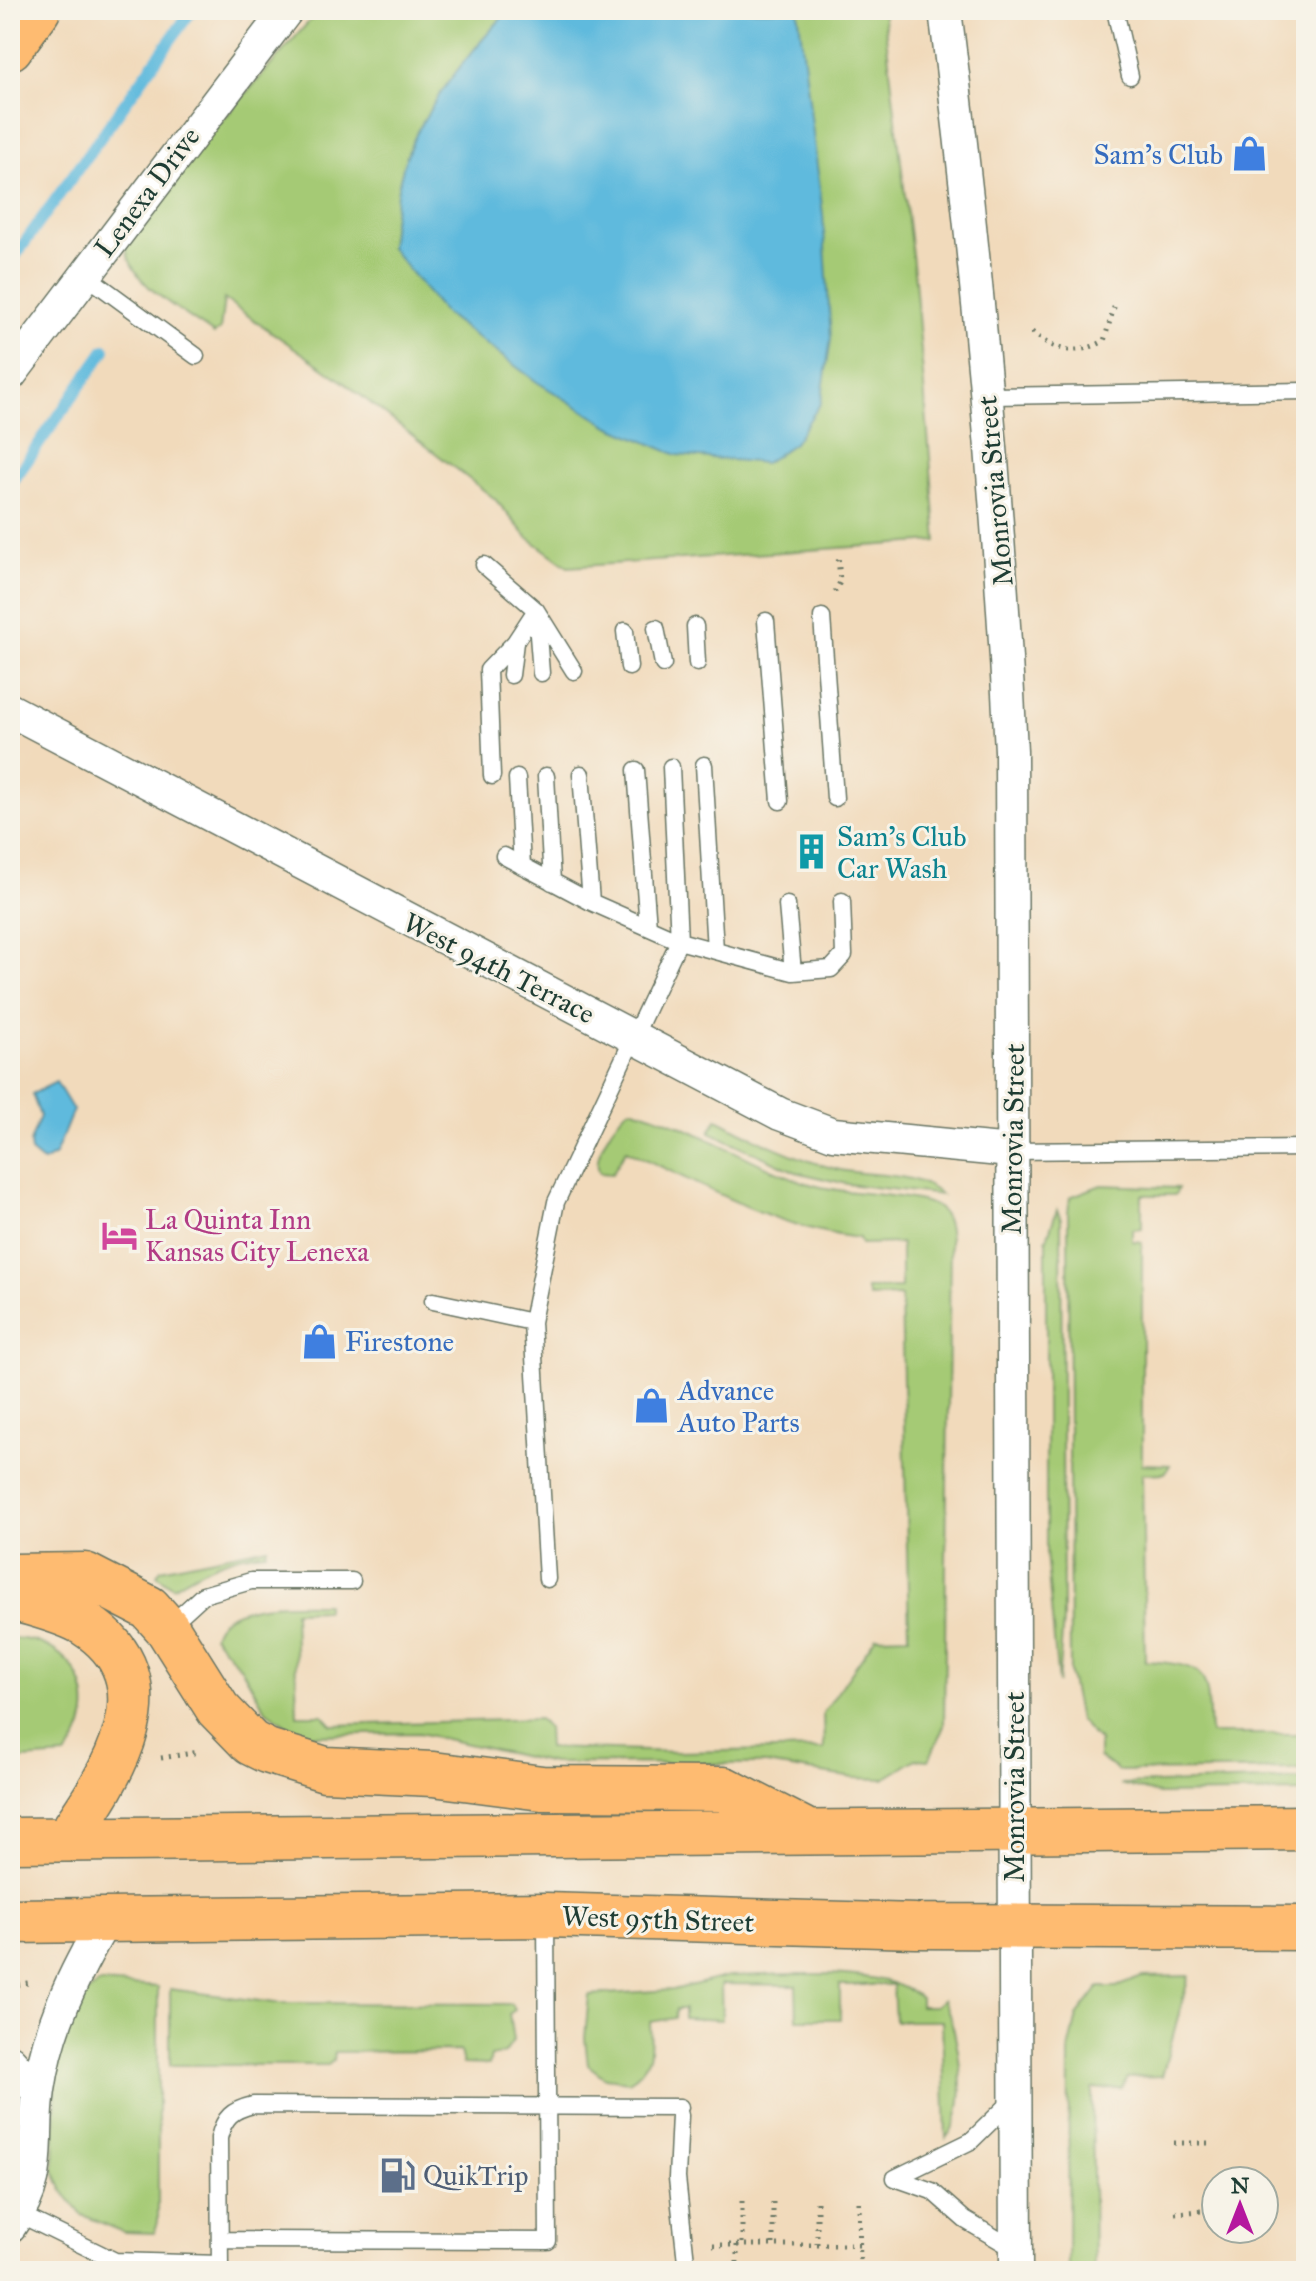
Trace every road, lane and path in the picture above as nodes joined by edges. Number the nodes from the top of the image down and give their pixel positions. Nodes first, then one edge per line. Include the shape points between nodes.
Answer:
1 (38, 10) edge
2 (287, 10) edge
3 (945, 10) edge
4 (1115, 10) edge
5 (10, 48) edge
6 (1130, 76) dead end
7 (84, 274) junction
8 (1115, 304) dead end
9 (1032, 332) dead end
10 (196, 356) dead end
11 (10, 375) edge
12 (1306, 391) edge
13 (988, 396) junction
14 (838, 555) dead end
15 (484, 565) dead end
16 (832, 596) dead end
17 (536, 610) junction
18 (822, 617) dead end
19 (766, 621) dead end
20 (695, 626) dead end
21 (656, 628) dead end
22 (625, 631) dead end
23 (515, 642) junction
24 (697, 663) dead end
25 (663, 664) dead end
26 (629, 667) dead end
27 (574, 671) dead end
28 (541, 673) dead end
29 (511, 675) dead end
30 (10, 710) edge
31 (704, 765) dead end
32 (671, 767) dead end
33 (636, 770) dead end
34 (581, 774) dead end
35 (492, 776) dead end
36 (546, 776) dead end
37 (517, 778) dead end
38 (835, 798) dead end
39 (780, 801) dead end
40 (504, 856) dead end
41 (522, 866) junction
42 (552, 882) junction
43 (842, 901) dead end
44 (591, 902) junction
45 (787, 905) dead end
46 (648, 927) junction
47 (679, 941) junction
48 (715, 950) junction
49 (793, 972) junction
50 (634, 1039) junction
51 (1306, 1148) edge
52 (1011, 1151) junction
53 (433, 1301) dead end
54 (532, 1322) junction
55 (10, 1576) edge
56 (547, 1579) dead end
57 (352, 1581) dead end
58 (10, 1597) edge
59 (167, 1628) junction
60 (210, 1750) dead end
61 (158, 1759) dead end
62 (1306, 1828) edge
63 (1015, 1829) junction
64 (807, 1832) junction
65 (67, 1839) junction
66 (10, 1840) edge
67 (546, 1915) junction
68 (106, 1919) junction
69 (10, 1921) edge
70 (1015, 1926) junction
71 (1306, 1928) edge
72 (35, 1981) dead end
73 (10, 1986) edge
74 (10, 2061) edge
75 (38, 2092) junction
76 (1016, 2098) junction
77 (547, 2105) junction
78 (1174, 2143) dead end
79 (1210, 2143) dead end
80 (742, 2201) dead end
81 (773, 2202) dead end
82 (817, 2202) dead end
83 (859, 2202) dead end
84 (1200, 2211) edge
85 (1175, 2213) dead end
86 (14, 2220) edge
87 (220, 2240) junction
88 (708, 2245) dead end
89 (740, 2245) junction
90 (773, 2245) junction
91 (817, 2245) junction
92 (860, 2245) junction
93 (1016, 2260) edge
94 (220, 2267) edge
95 (687, 2271) edge
96 (737, 2271) edge
97 (860, 2271) edge

1 - 5 main road
2 - 7 street, Lenexa Drive
3 - 13 street, Monrovia Street
4 - 6 lane
7 - 10 lane
7 - 11 street, Lenexa Drive
8 - 9 path via 1104,341 1087,351 1046,344
12 - 13 lane
13 - 52 street, Monrovia Street via 1011,751
14 - 16 path via 840,582
15 - 17 lane
17 - 23 lane
17 - 27 lane
17 - 28 lane
18 - 38 lane
19 - 39 lane
20 - 24 lane
21 - 25 lane
22 - 26 lane
23 - 29 lane
23 - 35 lane via 488,670
30 - 50 street, West 94th Terrace
31 - 48 lane
32 - 47 lane
33 - 46 lane
34 - 44 lane
36 - 42 lane
37 - 41 lane
40 - 41 lane
41 - 42 lane
42 - 44 lane
43 - 49 lane via 844,955 831,969
44 - 46 lane
45 - 49 lane
46 - 47 lane
47 - 48 lane
47 - 50 lane
48 - 49 lane
50 - 52 street, West 94th Terrace via 780,1114 833,1134
50 - 54 lane via 556,1202
51 - 52 lane
52 - 63 street, Monrovia Street
53 - 54 lane
54 - 56 lane
55 - 59 main road via 85,1575 149,1608
57 - 59 lane via 251,1581 203,1595
58 - 65 main road via 82,1622 113,1645 132,1682 127,1729 108,1780
59 - 64 main road via 218,1709 251,1743 267,1751 325,1769 433,1774 542,1788 724,1789
60 - 61 path
62 - 63 main road
63 - 64 main road
63 - 70 street, Monrovia Street
64 - 65 main road
65 - 66 main road
67 - 68 main road, West 95th Street
67 - 70 main road, West 95th Street
67 - 77 lane
68 - 69 main road, West 95th Street
68 - 75 street via 54,2020
70 - 71 main road, West 95th Street
70 - 76 street, Monrovia Street
72 - 73 path
74 - 75 street
75 - 86 street via 38,2156 26,2200
76 - 93 street, Monrovia Street
76 - 93 lane via 971,2141 895,2178 932,2191
77 - 87 lane via 237,2109 222,2123 219,2138
77 - 87 lane via 548,2241
77 - 95 lane via 680,2111 677,2178
78 - 79 path
80 - 89 path
81 - 90 path
82 - 91 path
83 - 92 path
84 - 85 path
86 - 94 lane via 115,2261
87 - 94 lane
88 - 89 path
89 - 90 path
89 - 96 path
90 - 91 path
91 - 92 path
92 - 97 path

